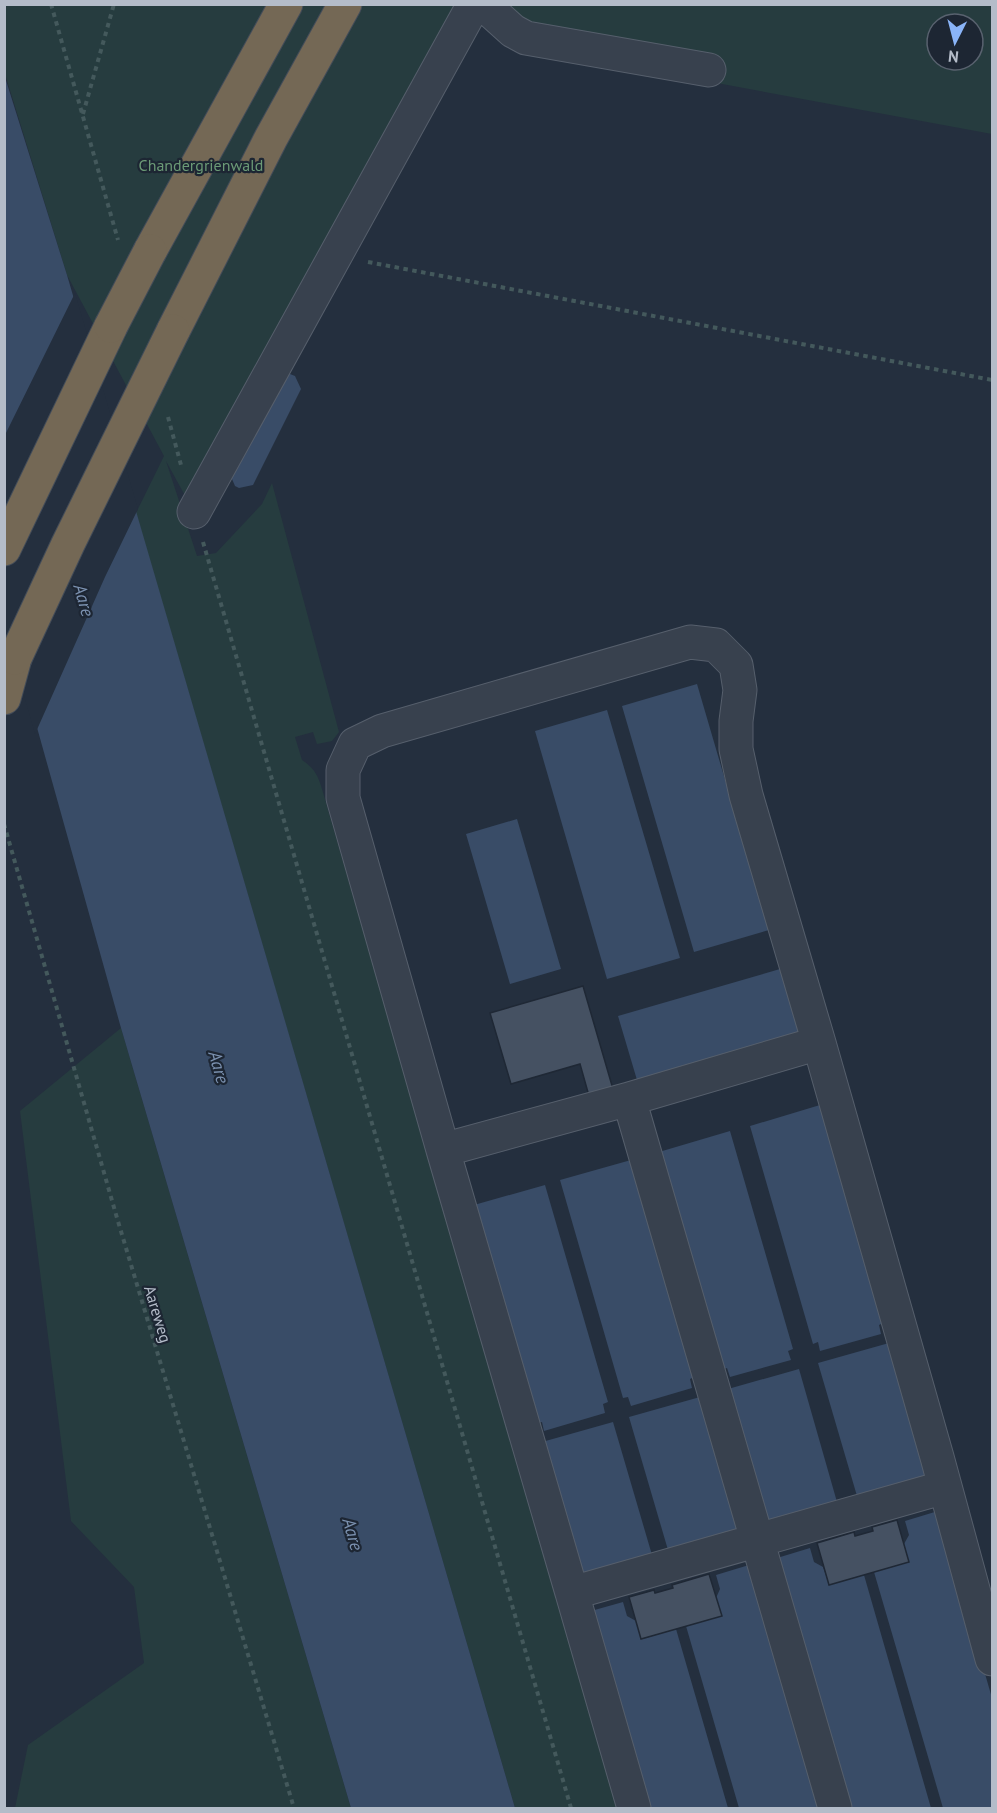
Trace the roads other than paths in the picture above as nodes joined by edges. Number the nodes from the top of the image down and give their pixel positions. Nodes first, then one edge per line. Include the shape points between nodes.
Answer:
1 (286, 4) edge
2 (345, 4) edge
3 (474, 4) edge
4 (483, 4) edge
5 (709, 70) dead end
6 (194, 512) dead end
7 (4, 549) edge
8 (10, 671) edge
9 (4, 699) edge
10 (819, 1043) junction
11 (629, 1099) junction
12 (443, 1150) junction
13 (945, 1487) junction
14 (758, 1541) junction
15 (572, 1593) junction
16 (993, 1659) edge
17 (634, 1809) edge
18 (835, 1809) edge

1 - 7 highway, bridge via 150,251
2 - 8 highway, bridge via 173,331
3 - 6 lane
4 - 5 lane via 526,38
8 - 9 highway
10 - 11 lane
10 - 12 lane via 746,795 736,749 740,690 736,666 716,645 690,642 382,731 355,744 343,770 344,798
10 - 13 lane
11 - 12 lane
11 - 14 lane
12 - 15 lane
13 - 14 lane
13 - 16 lane
14 - 15 lane
14 - 18 lane
15 - 17 lane

